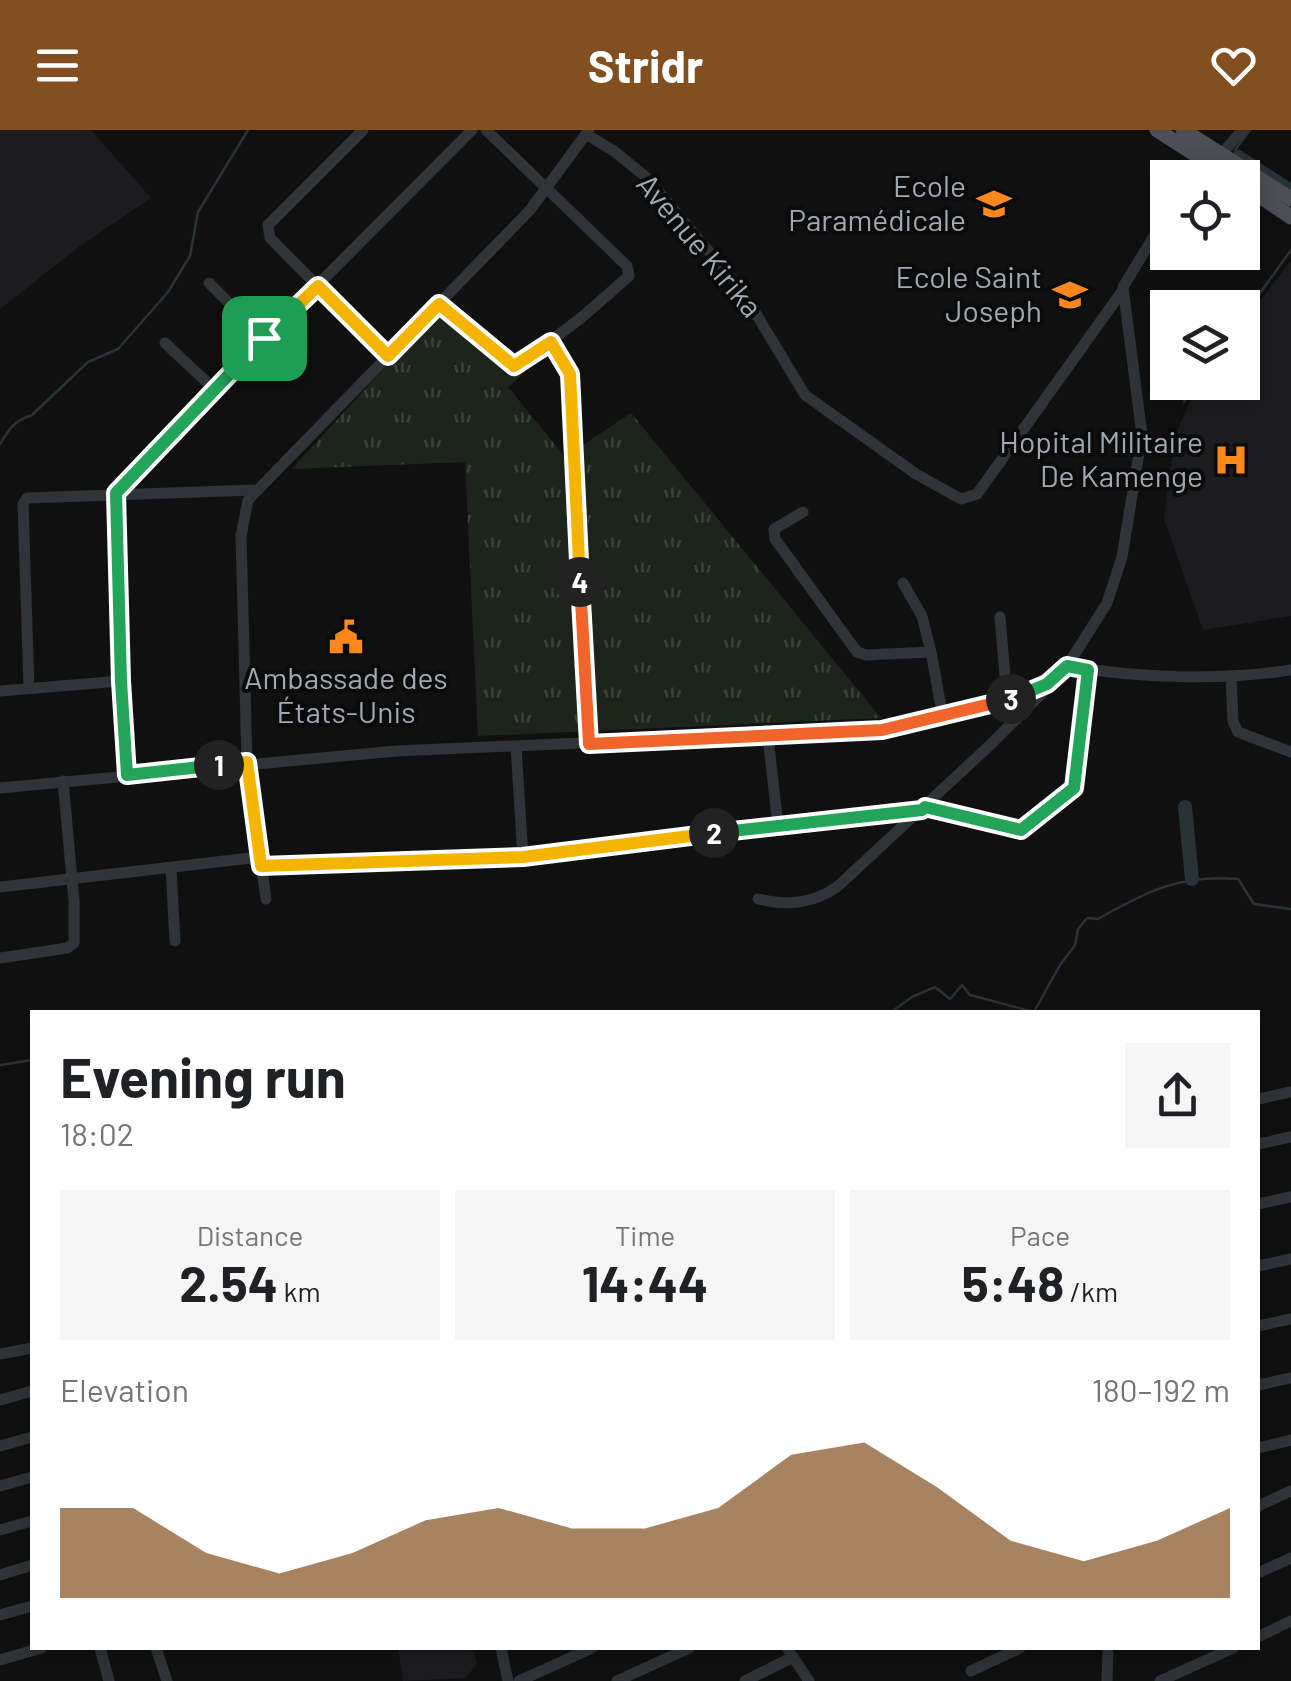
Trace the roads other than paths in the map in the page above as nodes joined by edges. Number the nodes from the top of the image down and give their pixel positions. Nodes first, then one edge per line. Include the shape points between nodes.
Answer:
1 (363, 130) edge
2 (472, 130) edge
3 (486, 130) edge
4 (1157, 130) edge
5 (1183, 130) edge
6 (1243, 130) edge
7 (588, 132) edge
8 (1217, 160) junction
9 (547, 189) junction
10 (1260, 189) edge
11 (1260, 194) edge
12 (1290, 210) edge
13 (1150, 241) edge
14 (209, 283) dead end
15 (318, 286) junction
16 (1123, 289) junction
17 (439, 304) junction
18 (264, 338) junction
19 (551, 342) junction
20 (166, 343) dead end
21 (388, 356) junction
22 (214, 389) junction
23 (254, 490) junction
24 (116, 493) junction
25 (802, 512) dead end
26 (903, 583) dead end
27 (1000, 617) dead end
28 (932, 652) junction
29 (1067, 666) junction
30 (1088, 670) junction
31 (1291, 670) edge
32 (1231, 676) junction
33 (1056, 678) junction
34 (121, 681) junction
35 (30, 688) junction
36 (0, 691) edge
37 (1007, 700) junction
38 (943, 718) junction
39 (1016, 719) junction
40 (768, 737) junction
41 (589, 744) junction
42 (516, 746) junction
43 (1291, 752) edge
44 (247, 762) junction
45 (127, 775) junction
46 (63, 781) junction
47 (0, 788) edge
48 (923, 809) junction
49 (778, 826) junction
50 (523, 857) junction
51 (260, 862) junction
52 (171, 869) junction
53 (71, 879) junction
54 (0, 887) edge
55 (266, 899) dead end
56 (758, 899) dead end
57 (175, 942) dead end
58 (0, 958) edge
59 (1291, 1092) edge
60 (1260, 1099) edge
61 (1291, 1137) edge
62 (1260, 1144) edge
63 (1291, 1197) edge
64 (1260, 1204) edge
65 (1291, 1259) edge
66 (1260, 1266) edge
67 (1291, 1319) edge
68 (1260, 1326) edge
69 (30, 1348) edge
70 (0, 1354) edge
71 (1291, 1378) edge
72 (1260, 1385) edge
73 (30, 1392) edge
74 (0, 1400) edge
75 (30, 1438) edge
76 (1291, 1440) edge
77 (0, 1446) edge
78 (1260, 1448) edge
79 (30, 1478) edge
80 (0, 1486) edge
81 (1291, 1490) edge
82 (1260, 1505) edge
83 (30, 1521) edge
84 (0, 1530) edge
85 (1291, 1558) edge
86 (30, 1566) edge
87 (1260, 1573) edge
88 (0, 1574) edge
89 (30, 1607) edge
90 (0, 1615) edge
91 (1291, 1621) edge
92 (1260, 1635) edge
93 (33, 1650) edge
94 (101, 1650) edge
95 (157, 1650) edge
96 (501, 1650) edge
97 (588, 1650) edge
98 (685, 1650) edge
99 (1016, 1650) edge
100 (1108, 1650) edge
101 (1230, 1650) edge
102 (790, 1652) edge
103 (0, 1660) edge
104 (972, 1671) dead end
105 (109, 1681) edge
106 (167, 1681) edge
107 (508, 1681) edge
108 (519, 1681) edge
109 (618, 1681) edge
110 (745, 1681) edge
111 (808, 1681) edge
112 (1107, 1681) edge
113 (1160, 1681) edge

1 - 15 street via 268,225 267,232
2 - 15 street
3 - 9 street
4 - 8 main road
5 - 8 main road
6 - 8 street
7 - 9 street
7 - 16 street, Avenue Kirika via 646,177 744,292 805,395 961,499 977,494
9 - 17 street
9 - 19 street via 630,272
10 - 12 main road
11 - 12 main road
13 - 16 street
14 - 18 street
15 - 18 street
15 - 21 street
16 - 29 street via 1142,418 1136,480 1111,596
17 - 19 street via 514,366
17 - 21 street
18 - 22 street
19 - 41 street via 570,374
20 - 22 street
21 - 23 street
22 - 24 street
23 - 24 street
23 - 44 street via 242,536
24 - 34 street
24 - 35 street via 36,496 23,504
25 - 28 street via 778,524 774,537 854,650
26 - 28 street
27 - 37 street
28 - 38 street
29 - 30 street
29 - 33 street
30 - 32 street
30 - 48 street via 1073,790 1021,830
31 - 32 street
32 - 43 street via 1238,732
33 - 37 street
33 - 39 street
34 - 35 street
34 - 45 street
35 - 36 street
37 - 38 street
37 - 39 street
38 - 40 street via 882,730
39 - 48 street
40 - 41 street
40 - 49 street
41 - 42 street
42 - 44 street
42 - 50 street
44 - 45 street
44 - 51 street
45 - 46 street
46 - 47 street
46 - 53 street
48 - 49 street
48 - 56 street via 822,897 779,904
49 - 50 street
50 - 51 street
51 - 52 street
51 - 55 street
52 - 53 street
52 - 57 street
53 - 54 street
53 - 58 street via 74,942
59 - 60 street
61 - 62 street
63 - 64 street
65 - 66 street
67 - 68 street
69 - 70 street
71 - 72 street
73 - 74 street
75 - 77 street
76 - 78 street
79 - 80 street
81 - 82 street
83 - 84 street
85 - 87 street
86 - 88 street
89 - 90 street
91 - 92 street
93 - 103 street
94 - 105 street
95 - 106 street
96 - 107 street
97 - 108 street
98 - 109 street
99 - 104 street
100 - 112 street
101 - 113 street
102 - 110 street
102 - 111 street

